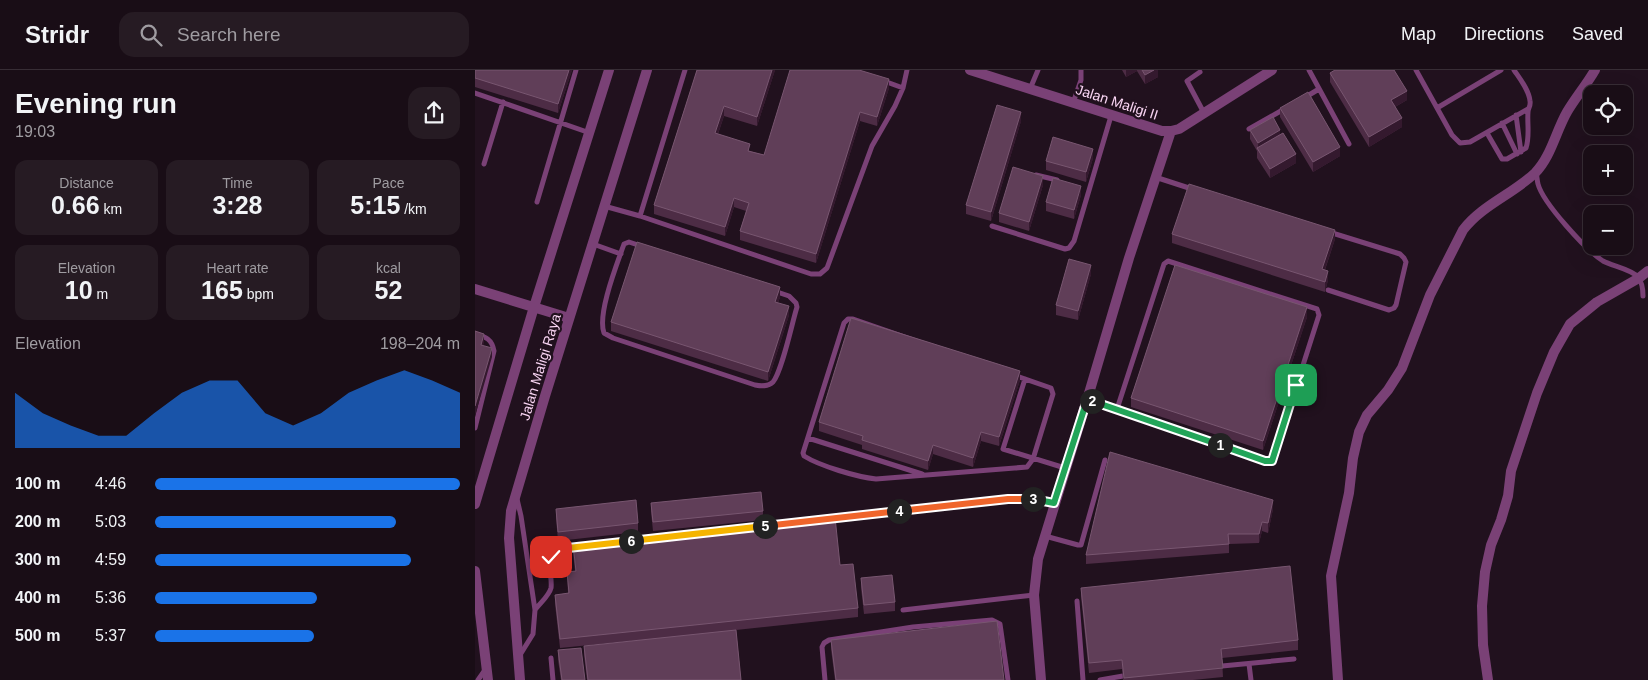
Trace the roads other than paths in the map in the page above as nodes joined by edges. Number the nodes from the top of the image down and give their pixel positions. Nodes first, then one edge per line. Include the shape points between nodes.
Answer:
1 (576, 70) edge
2 (609, 70) edge
3 (647, 70) edge
4 (685, 70) edge
5 (907, 70) edge
6 (969, 70) edge
7 (1038, 70) edge
8 (1081, 70) edge
9 (1271, 70) edge
10 (1309, 70) edge
11 (1416, 70) edge
12 (1501, 70) edge
13 (1513, 70) edge
14 (1595, 70) edge
15 (1200, 72) dead end
16 (881, 80) edge
17 (903, 88) junction
18 (1031, 89) junction
19 (1319, 89) junction
20 (475, 93) edge
21 (503, 102) junction
22 (1073, 103) junction
23 (1296, 103) edge
24 (1288, 107) edge
25 (1437, 108) junction
26 (1528, 109) junction
27 (1204, 113) junction
28 (1517, 115) junction
29 (1111, 116) junction
30 (560, 122) junction
31 (1502, 123) junction
32 (1249, 129) edge
33 (1171, 131) junction
34 (590, 133) junction
35 (1487, 133) junction
36 (1349, 144) dead end
37 (1519, 153) junction
38 (483, 164) dead end
39 (1536, 172) junction
40 (1034, 174) edge
41 (1155, 177) junction
42 (1061, 182) edge
43 (1080, 187) edge
44 (1089, 189) junction
45 (1202, 192) edge
46 (537, 202) dead end
47 (604, 206) junction
48 (640, 216) junction
49 (992, 226) dead end
50 (1324, 231) edge
51 (593, 244) junction
52 (621, 254) junction
53 (1648, 271) edge
54 (1639, 278) junction
55 (475, 288) edge
56 (1328, 290) dead end
57 (1643, 296) dead end
58 (534, 308) junction
59 (569, 318) junction
60 (475, 334) edge
61 (1025, 379) junction
62 (1087, 400) junction
63 (1117, 409) junction
64 (475, 428) edge
65 (808, 438) junction
66 (1033, 459) junction
67 (1105, 460) dead end
68 (1065, 468) junction
69 (924, 474) junction
70 (515, 493) junction
71 (1054, 503) junction
72 (475, 504) edge
73 (823, 520) edge
74 (1045, 536) junction
75 (588, 546) edge
76 (475, 571) edge
77 (1035, 595) junction
78 (1077, 601) dead end
79 (535, 610) junction
80 (903, 610) dead end
81 (518, 658) junction
82 (551, 658) dead end
83 (1294, 659) dead end
84 (1249, 664) junction
85 (1222, 666) edge
86 (486, 668) junction
87 (1123, 676) edge
88 (478, 680) edge
89 (488, 680) edge
90 (521, 680) edge
91 (553, 680) edge
92 (825, 680) edge
93 (1008, 680) edge
94 (1041, 680) edge
95 (1083, 680) edge
96 (1100, 680) edge
97 (1251, 680) edge
98 (1338, 680) edge
99 (1488, 680) edge

1 - 30 lane
2 - 34 street, Jalan Maligi Raya
3 - 47 street, Jalan Maligi Raya
4 - 48 lane
5 - 17 lane
6 - 18 street, Jalan Maligi II
7 - 18 lane
8 - 22 lane
9 - 27 street, Jalan Maligi II
10 - 19 lane
11 - 25 lane
12 - 25 lane
13 - 26 lane via 1529,96 1531,105
14 - 39 street via 1568,110
15 - 27 lane via 1187,81
16 - 17 lane
17 - 48 lane via 872,146 827,268 820,274 811,274
18 - 22 street, Jalan Maligi II
19 - 23 lane
19 - 36 lane
20 - 21 lane
21 - 30 lane
21 - 38 lane
22 - 29 street, Jalan Maligi II
24 - 32 lane
25 - 35 lane via 1460,143 1471,142
26 - 28 lane
26 - 37 lane via 1528,142
27 - 33 street, Jalan Maligi II
28 - 31 lane
28 - 37 lane
29 - 33 street, Jalan Maligi II
29 - 44 lane
30 - 34 lane
30 - 46 lane
31 - 35 lane
31 - 37 lane
33 - 41 street
34 - 58 street, Jalan Maligi Raya
35 - 37 lane via 1502,160
39 - 54 lane via 1545,197 1589,250 1603,261
39 - 98 street via 1481,212 1463,230 1430,295 1402,368 1367,415 1359,432 1331,576
40 - 42 lane
41 - 45 lane
41 - 62 street
43 - 44 lane
44 - 49 lane via 1069,248
47 - 48 lane
47 - 51 street, Jalan Maligi Raya
50 - 56 lane via 1405,258 1396,305 1391,310
51 - 52 lane
51 - 59 street, Jalan Maligi Raya
52 - 52 lane via 601,322 604,333 755,385 769,385 773,381 797,308 794,299 633,242 624,244
53 - 54 street
54 - 57 lane
54 - 99 street via 1597,302 1570,324 1537,393 1511,471 1508,496 1485,572 1483,645
55 - 58 street
58 - 59 street
58 - 72 street, Jalan Maligi Raya
59 - 70 street, Jalan Maligi Raya
60 - 64 lane via 488,338 494,351
61 - 65 lane via 848,319 844,322
61 - 66 lane via 1051,388 1053,393
61 - 66 lane via 1003,449
62 - 63 lane
62 - 68 street
63 - 63 lane via 1164,264 1168,261 1317,309 1319,315 1270,462
65 - 69 lane
65 - 69 lane via 804,456 831,467 867,478
66 - 68 lane
66 - 69 lane via 1027,467 1019,469
67 - 74 lane via 1081,545
68 - 71 street
70 - 79 lane
70 - 81 street, Jalan Maligi Raya via 509,532
71 - 73 lane via 1023,498
71 - 74 street
74 - 77 street via 1038,559
75 - 79 lane via 554,552 549,594
76 - 86 street
77 - 80 lane
77 - 94 street
78 - 95 lane
79 - 81 lane via 533,634
81 - 90 street, Jalan Maligi Raya
82 - 91 lane
83 - 84 lane
84 - 85 lane
84 - 97 lane
86 - 88 lane
86 - 89 street
87 - 96 lane
92 - 93 lane via 822,647 829,640 913,627 992,620 1001,624

